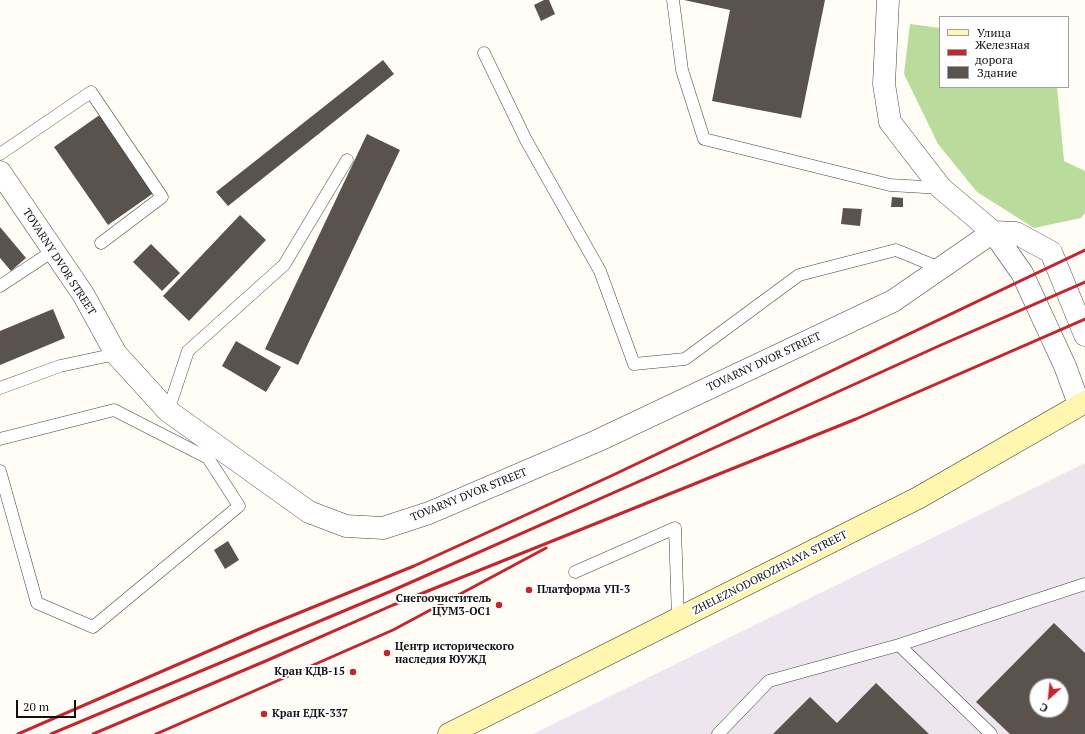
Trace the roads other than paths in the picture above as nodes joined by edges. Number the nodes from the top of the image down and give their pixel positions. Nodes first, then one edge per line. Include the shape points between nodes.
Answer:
1 (673, 0) edge
2 (888, 0) edge
3 (484, 53) dead end
4 (0, 154) edge
5 (347, 160) dead end
6 (0, 172) edge
7 (941, 188) junction
8 (993, 232) junction
9 (101, 243) dead end
10 (52, 250) junction
11 (940, 268) junction
12 (0, 286) edge
13 (1085, 335) edge
14 (116, 354) junction
15 (0, 388) edge
16 (1082, 403) edge
17 (168, 411) junction
18 (0, 439) edge
19 (0, 471) edge
20 (575, 572) dead end
21 (1085, 584) edge
22 (678, 619) junction
23 (899, 645) junction
24 (450, 734) edge
25 (718, 734) edge
26 (991, 734) edge

1 - 7 lane via 682,70 704,139 890,185
2 - 7 street via 884,84 890,122
3 - 11 lane via 526,140 600,271 634,364 685,359 799,275 896,250
4 - 9 lane via 91,92 162,198
5 - 17 lane via 284,265 188,351
6 - 10 street, TOVARNY DVOR STREET
7 - 8 street
8 - 11 street, TOVARNY DVOR STREET
8 - 13 street via 1016,232 1051,252
8 - 16 street via 1022,273
10 - 12 lane
10 - 14 street, TOVARNY DVOR STREET via 83,294
11 - 17 street, TOVARNY DVOR STREET via 893,301 597,441 429,513 384,528 346,526 309,512
14 - 15 lane via 60,366
14 - 17 street, TOVARNY DVOR STREET
16 - 22 main road, ZHELEZNODOROZHNAYA STREET via 918,498
18 - 19 lane via 114,410 208,458 239,506 93,627 37,603
20 - 22 lane via 675,528
21 - 23 lane
22 - 24 main road, ZHELEZNODOROZHNAYA STREET
23 - 25 lane via 769,681
23 - 26 lane

